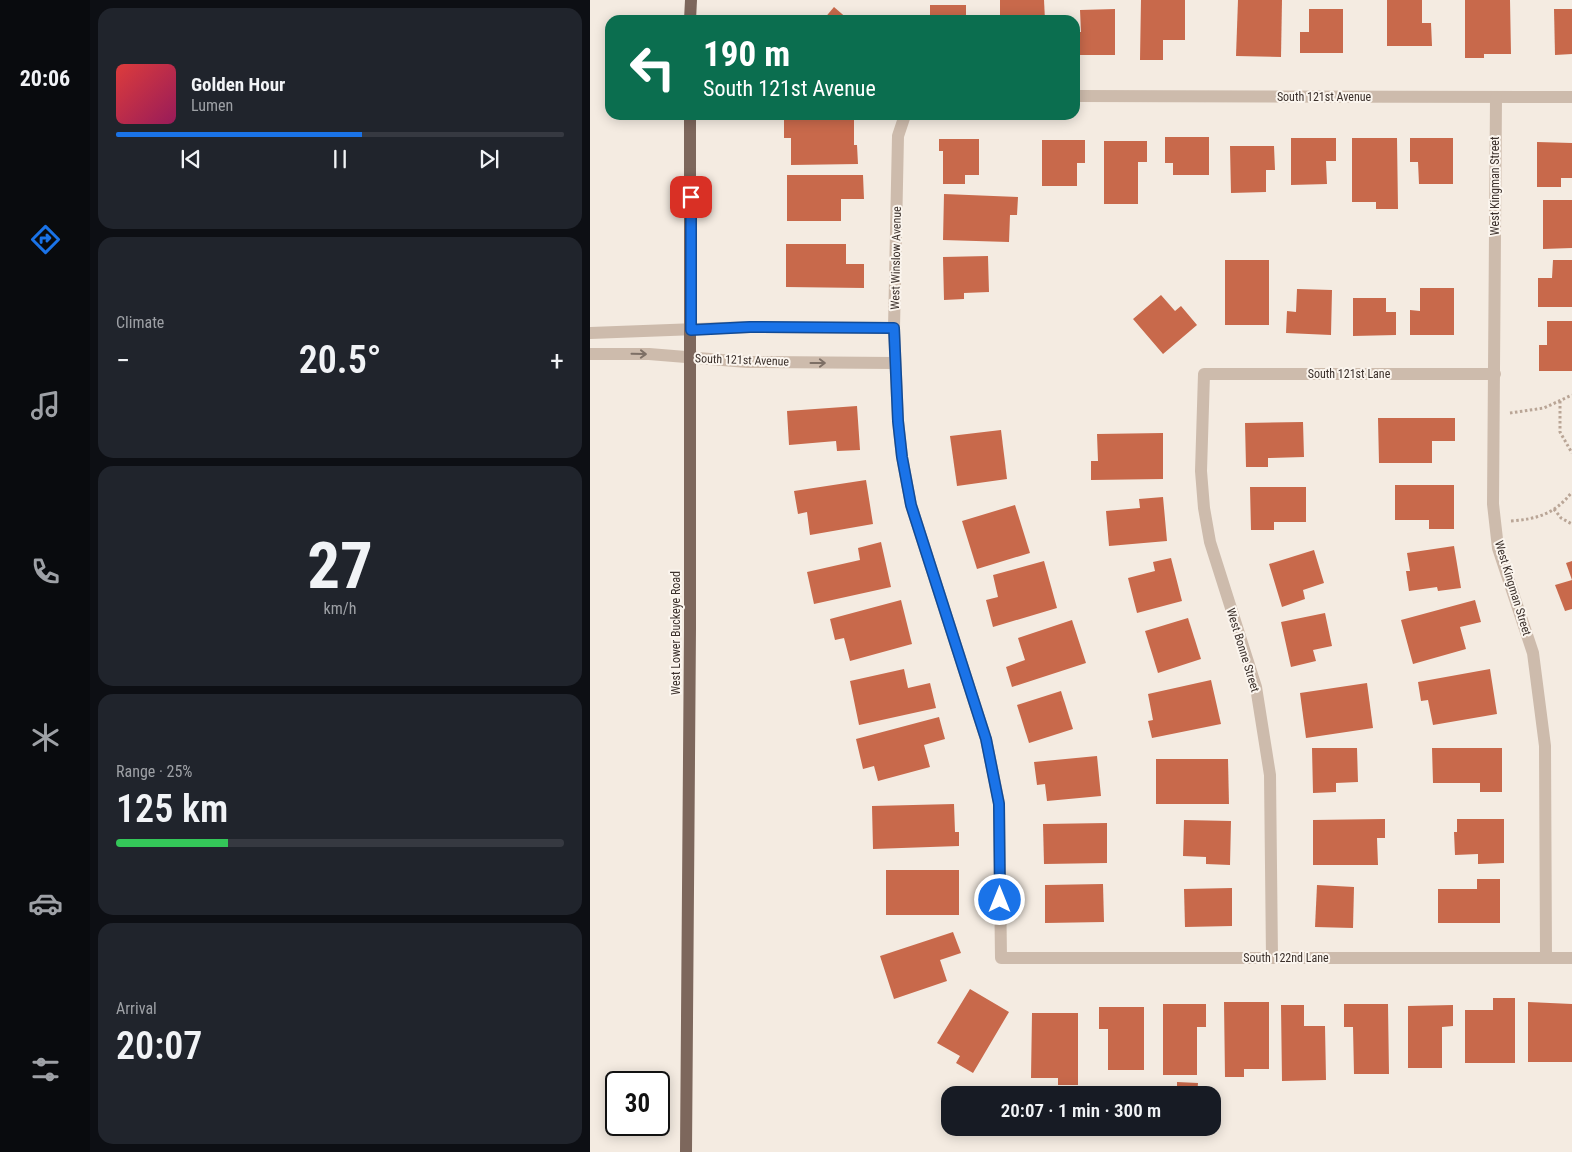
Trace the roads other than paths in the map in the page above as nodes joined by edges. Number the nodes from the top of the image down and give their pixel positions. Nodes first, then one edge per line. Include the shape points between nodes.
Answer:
1 (690, 0) edge
2 (690, 15) edge
3 (1080, 96) edge
4 (1572, 97) edge
5 (1496, 98) junction
6 (690, 120) edge
7 (903, 120) edge
8 (894, 328) junction
9 (691, 330) junction
10 (590, 333) edge
11 (590, 354) edge
12 (690, 358) junction
13 (895, 363) junction
14 (1204, 374) joint
15 (1494, 374) junction
16 (1001, 958) joint
17 (1272, 958) junction
18 (1546, 958) junction
19 (1572, 958) edge
20 (686, 1152) edge

1 - 2 main road
3 - 5 street, South 121st Avenue
4 - 5 street, South 121st Avenue
5 - 15 street, West Kingman Street
6 - 9 main road, West Lower Buckeye Road
7 - 8 street, West Winslow Avenue via 898,136
8 - 9 street
8 - 13 street, West Winslow Avenue
9 - 10 street
9 - 12 main road, West Lower Buckeye Road
11 -> 12 street, South 121st Avenue
12 -> 13 street, South 121st Avenue via 747,362
12 - 20 main road, West Lower Buckeye Road
13 - 16 street, West Winslow Avenue via 900,439 911,505 986,739 999,804
14 - 15 street, South 121st Lane
14 - 17 street, West Bonne Street via 1201,471 1204,508 1210,542 1256,688 1270,775
15 - 18 street, West Kingman Street via 1493,504 1498,548 1533,653 1545,746
16 - 17 street, South 122nd Lane
17 - 18 street, South 122nd Lane
18 - 19 street, South 122nd Lane

